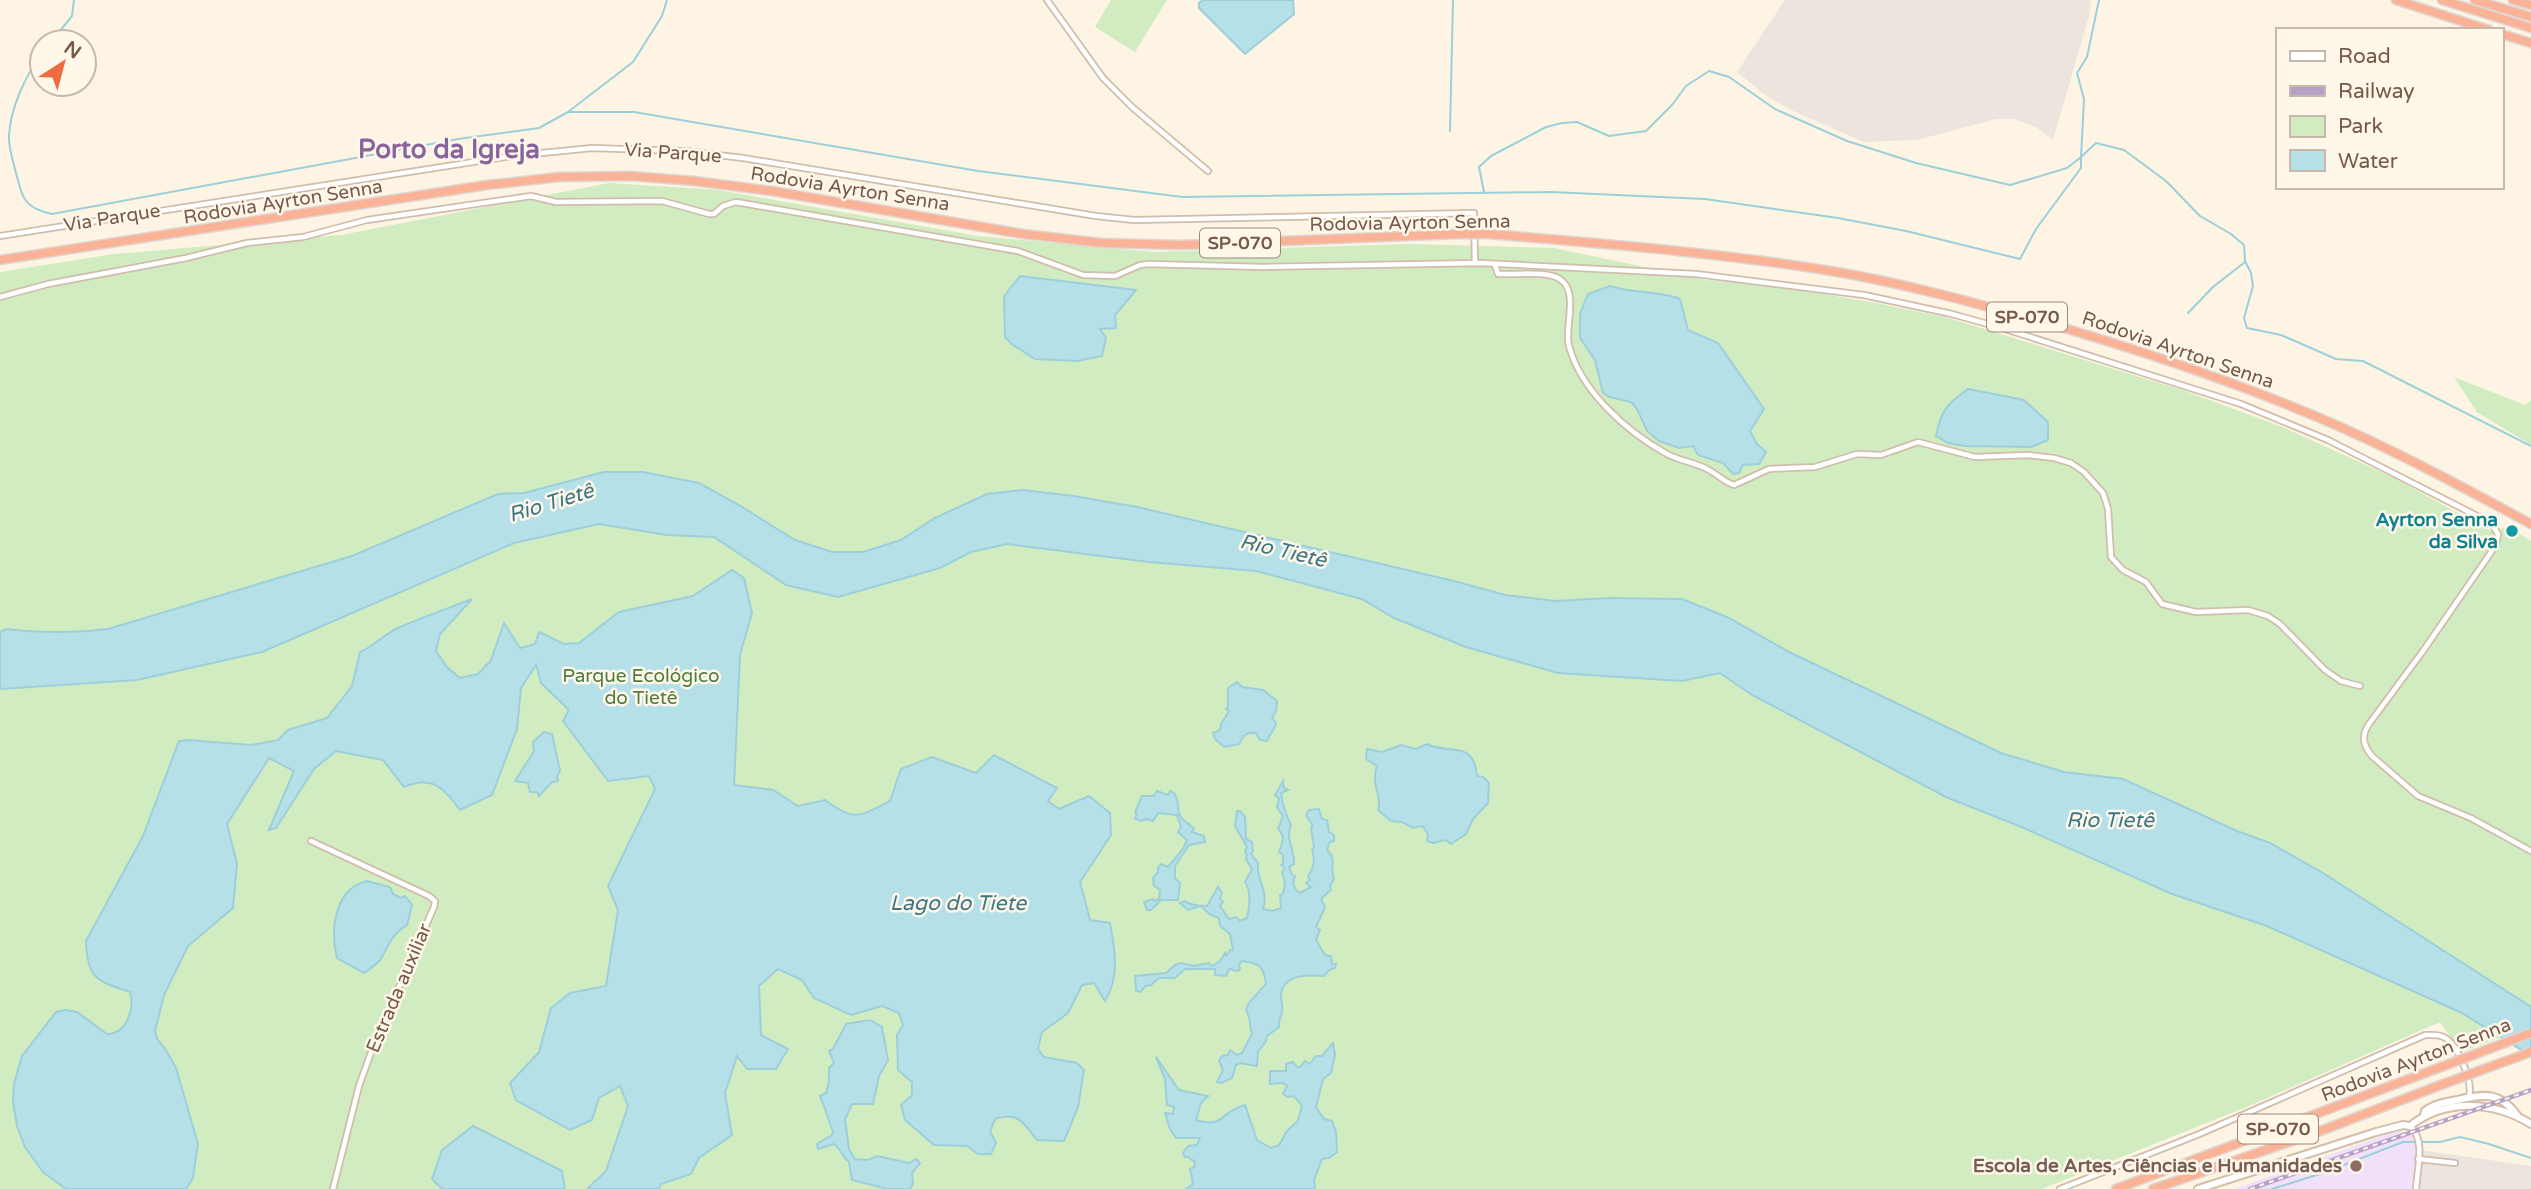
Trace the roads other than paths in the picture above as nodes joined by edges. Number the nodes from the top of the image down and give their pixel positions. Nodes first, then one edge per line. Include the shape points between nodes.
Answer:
1 (1047, 0) edge
2 (2442, 0) edge
3 (2475, 0) edge
4 (2513, 0) edge
5 (2397, 1) edge
6 (2531, 5) edge
7 (2531, 17) edge
8 (2483, 28) edge
9 (2531, 28) edge
10 (2503, 34) edge
11 (2531, 43) edge
12 (1208, 171) dead end
13 (0, 236) edge
14 (0, 260) edge
15 (1475, 263) junction
16 (1495, 265) junction
17 (0, 298) edge
18 (2531, 524) edge
19 (2360, 686) dead end
20 (311, 841) dead end
21 (2531, 852) edge
22 (2531, 1033) edge
23 (2531, 1052) edge
24 (2469, 1097) junction
25 (2424, 1115) junction
26 (2518, 1117) junction
27 (2531, 1124) edge
28 (2410, 1126) junction
29 (2418, 1159) junction
30 (2455, 1163) dead end
31 (332, 1189) edge
32 (2060, 1189) edge
33 (2116, 1189) edge
34 (2153, 1189) edge
35 (2198, 1189) edge
36 (2416, 1189) edge

1 - 12 street via 1103,78
2 - 9 highway
3 - 7 highway
4 - 6 highway
5 - 8 highway
10 - 11 highway
13 - 15 street, Via Parque via 512,156 592,148 658,149 743,158 1134,220 1474,213
14 - 18 highway, Rodovia Ayrton Senna / SP-070, bridge via 487,185 619,176 772,191 1021,234 1102,243 1181,245 1488,234 1719,254 1966,300 2191,368 2292,406 2418,463
15 - 16 street
15 - 17 street via 1149,264 1115,276 1083,275 1018,251 736,202 709,214 662,201 556,202 522,196 352,223 303,237 247,243
16 - 19 street via 1498,274 1544,275 1564,282 1571,307 1568,345 1592,391 1605,407 1668,455 1708,469 1734,485 1769,469 1815,467 1840,457 1881,455 1918,442 1975,457 2042,455 2071,463 2092,479 2106,498 2109,550 2115,563 2146,582 2161,604 2196,612 2248,610 2268,616 2328,672
16 - 21 street via 1752,279 1864,295 1952,314 2274,417 2486,519 2497,531 2496,545 2363,738 2372,757 2418,796 2471,818
20 - 31 street, Estrada auxiliar via 435,901 374,1044
22 - 33 highway, Rodovia Ayrton Senna / SP-070, bridge
23 - 34 highway, Rodovia Ayrton Senna / SP-070, bridge
24 - 25 street via 2433,1106
24 - 26 street via 2491,1095
24 - 32 street via 2471,1085 2455,1048 2444,1037 2425,1035 2197,1135
25 - 26 street via 2465,1105
25 - 28 street
26 - 27 street
28 - 29 street via 2417,1133
28 - 35 street via 2376,1132
29 - 30 street
29 - 36 street

